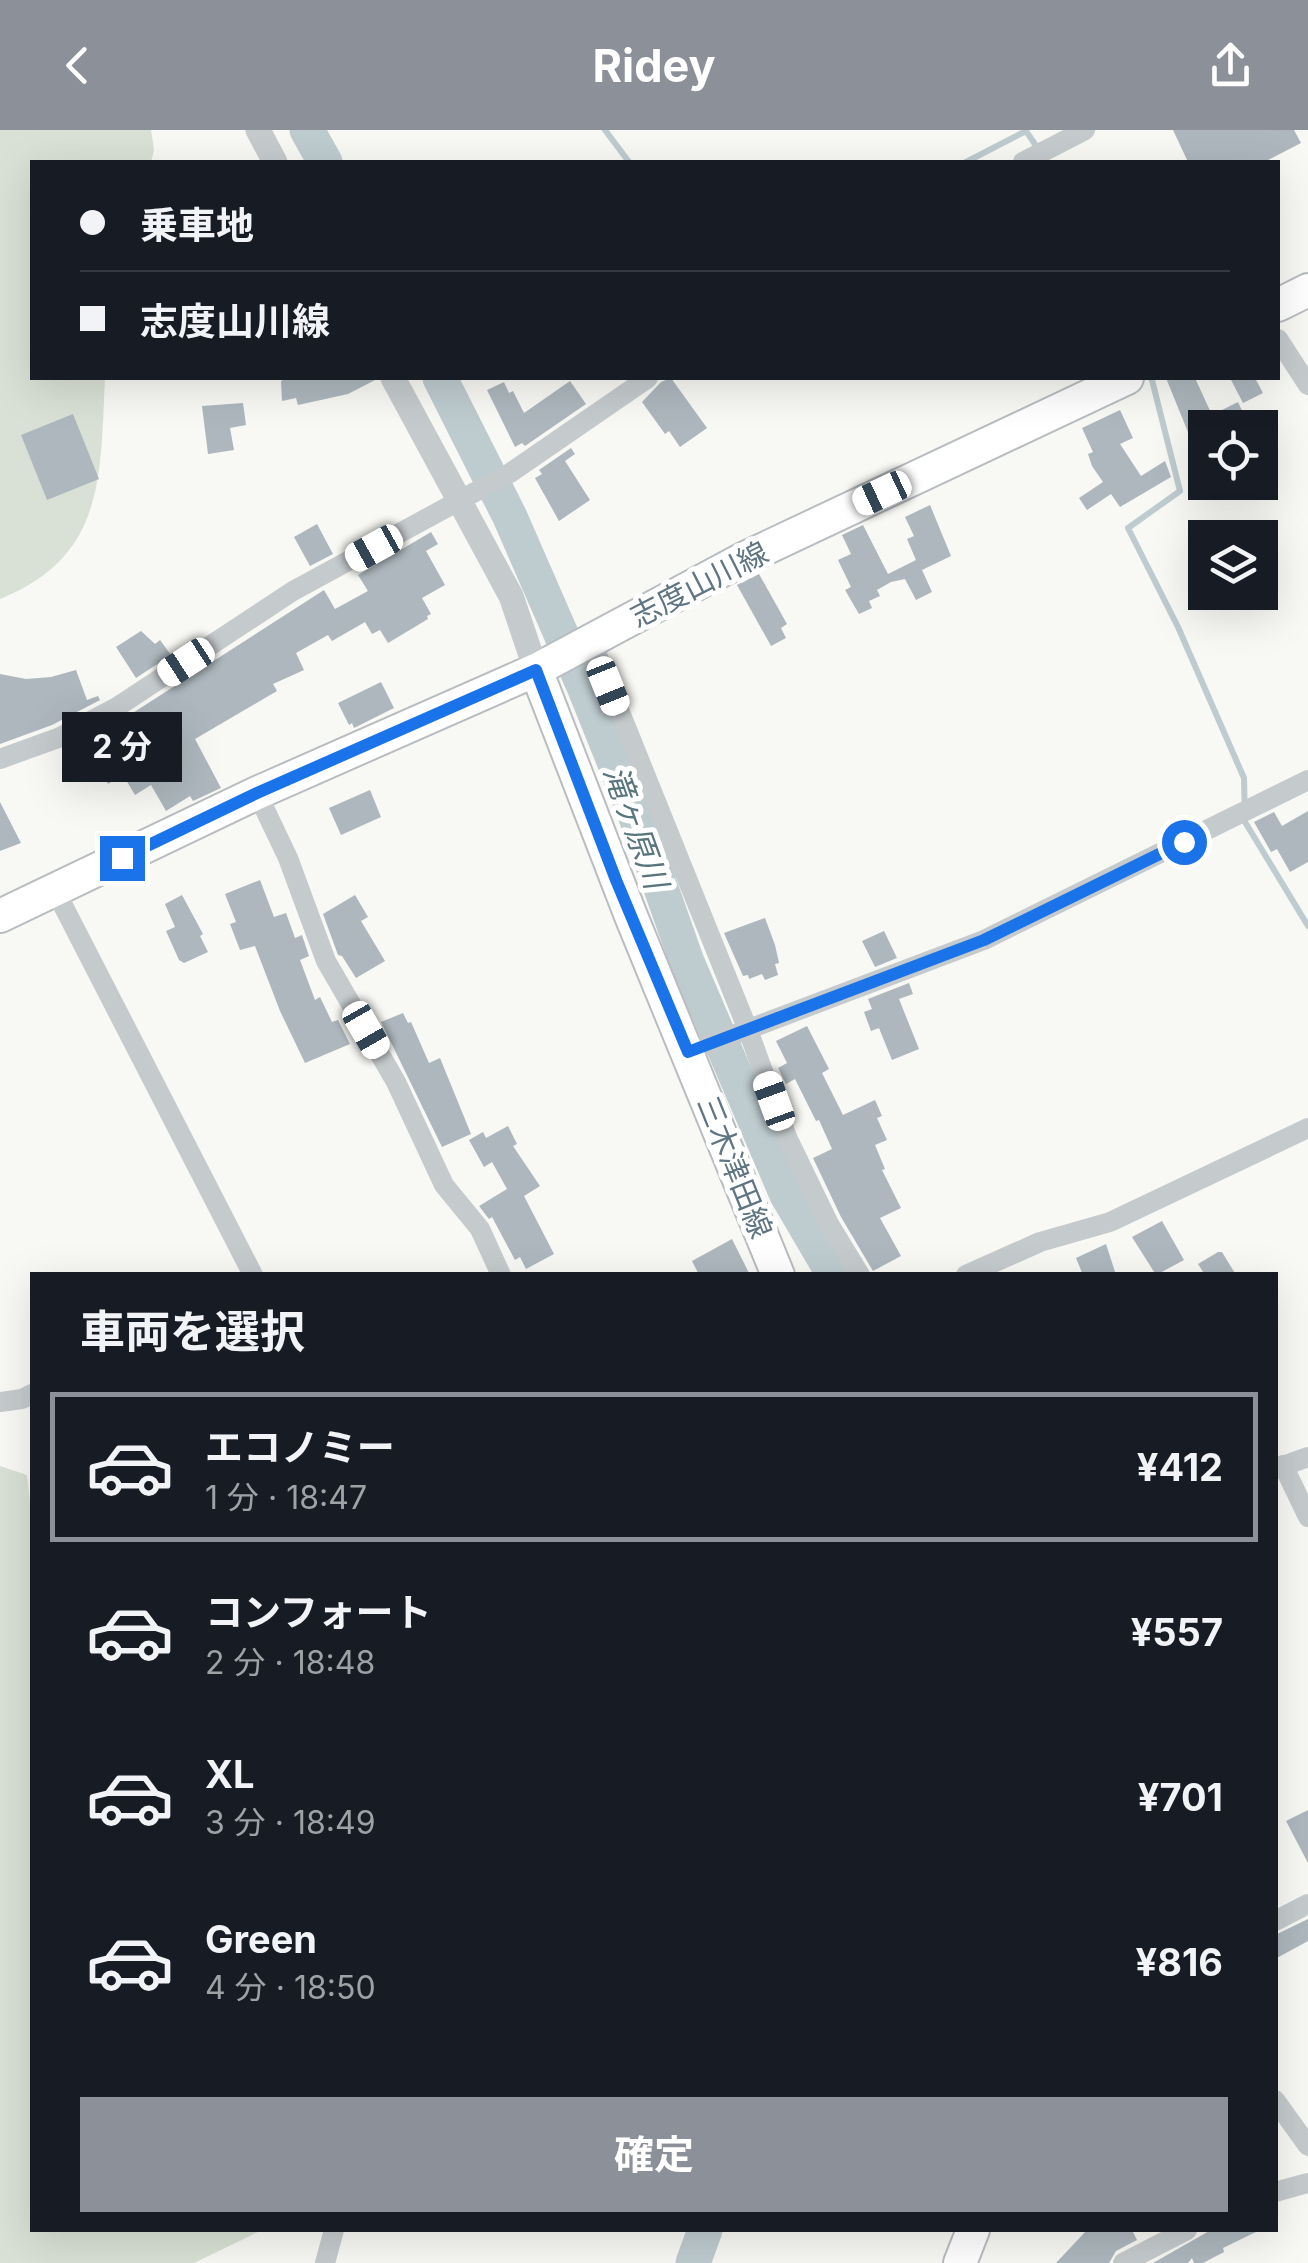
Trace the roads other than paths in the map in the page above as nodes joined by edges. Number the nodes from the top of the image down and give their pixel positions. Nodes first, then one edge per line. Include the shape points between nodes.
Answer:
1 (258, 130) edge
2 (1085, 130) edge
3 (274, 160) edge
4 (1026, 160) edge
5 (1308, 290) edge
6 (1280, 305) edge
7 (1280, 342) edge
8 (394, 380) edge
9 (645, 380) edge
10 (1122, 380) edge
11 (1308, 385) edge
12 (460, 500) junction
13 (588, 642) junction
14 (544, 665) junction
15 (0, 759) edge
16 (1308, 780) edge
17 (257, 793) junction
18 (55, 890) junction
19 (0, 916) edge
20 (742, 1032) junction
21 (694, 1051) junction
22 (1308, 1128) edge
23 (251, 1272) edge
24 (500, 1272) edge
25 (777, 1272) edge
26 (858, 1272) edge
27 (973, 1272) edge
28 (30, 1395) edge
29 (0, 1402) edge
30 (1308, 1457) edge
31 (1279, 1467) edge
32 (1308, 1517) edge
33 (1308, 1904) edge
34 (1278, 1919) edge
35 (1278, 2104) edge
36 (1308, 2146) edge
37 (1308, 2183) edge
38 (1278, 2191) edge
39 (333, 2232) edge
40 (972, 2232) edge
41 (1179, 2232) edge
42 (325, 2263) edge
43 (960, 2263) edge
44 (1123, 2263) edge

1 - 3 street
2 - 4 street
5 - 6 main road
7 - 11 street
8 - 12 street
9 - 12 street
10 - 13 main road, 志度山川線 via 743,560
12 - 14 street
12 - 15 street via 293,591 87,725
13 - 14 main road, 志度山川線
13 - 20 street
14 - 17 main road, 志度山川線
14 - 21 main road, 三木津田線 via 566,753
16 - 20 street via 984,940
17 - 18 main road, 志度山川線
17 - 24 street via 326,961 396,1082 444,1186 480,1229
18 - 19 main road, 志度山川線
18 - 23 street
20 - 21 street
20 - 26 street via 829,1224
21 - 25 main road, 三木津田線
22 - 27 street via 1110,1222 1040,1242
28 - 29 street
30 - 31 street
31 - 32 street
33 - 34 street
35 - 36 street
37 - 38 street
39 - 42 street
40 - 43 main road
41 - 44 street

